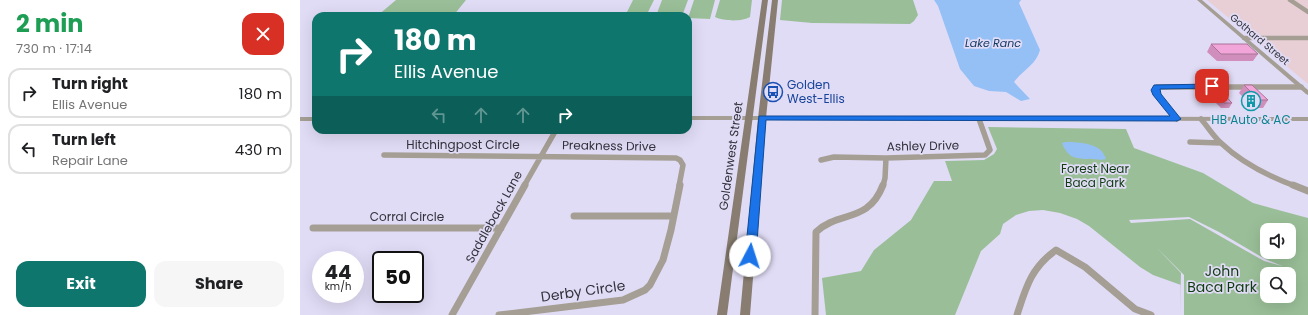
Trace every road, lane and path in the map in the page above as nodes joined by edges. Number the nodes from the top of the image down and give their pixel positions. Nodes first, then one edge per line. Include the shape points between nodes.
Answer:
1 (764, 0) edge
2 (775, 0) edge
3 (1198, 0) edge
4 (1290, 0) edge
5 (1308, 12) edge
6 (1244, 38) junction
7 (1308, 38) edge
8 (1301, 87) junction
9 (1308, 93) edge
10 (692, 118) edge
11 (749, 118) junction
12 (762, 118) junction
13 (300, 119) edge
14 (312, 119) edge
15 (979, 119) junction
16 (1177, 119) junction
17 (1201, 119) junction
18 (1308, 119) edge
19 (554, 134) edge
20 (1190, 142) dead end
21 (1221, 143) junction
22 (384, 155) dead end
23 (541, 156) junction
24 (676, 158) joint
25 (886, 158) junction
26 (821, 160) dead end
27 (1308, 191) edge
28 (574, 216) dead end
29 (673, 216) junction
30 (313, 228) dead end
31 (501, 228) junction
32 (1135, 312) edge
33 (452, 315) edge
34 (499, 315) edge
35 (722, 315) edge
36 (745, 315) edge
37 (815, 315) edge
38 (1016, 315) edge
39 (1151, 315) edge

1 - 11 main road, Goldenwest Street
2 - 12 main road, Goldenwest Street
3 - 6 street, Gothard Street
4 - 5 street
6 - 7 street
6 - 8 street, Gothard Street
8 - 9 street, Gothard Street
8 - 16 street via 1157,87 1157,95
10 - 11 street
11 - 12 street
11 - 35 main road, Goldenwest Street
12 - 15 street
12 - 36 main road, Goldenwest Street
13 - 14 street
15 - 16 street
15 - 25 street, Ashley Drive via 990,150 985,155
16 - 17 street
17 - 18 street
17 - 21 street
19 - 23 street, Saddleback Lane
20 - 21 street
21 - 27 street via 1259,170
22 - 23 street, Hitchingpost Circle
23 - 24 street, Preakness Drive
23 - 31 street, Saddleback Lane
24 - 29 street, Derby Circle via 683,165
25 - 26 street, Ashley Drive via 834,157
25 - 37 street via 885,184 870,205 852,216 827,224 816,232
28 - 29 street
29 - 34 street, Derby Circle via 660,267 649,286 634,297
30 - 31 street, Corral Circle
31 - 33 street, Saddleback Lane
32 - 38 street via 1085,267 1056,250 1044,257 1031,273
32 - 39 street

